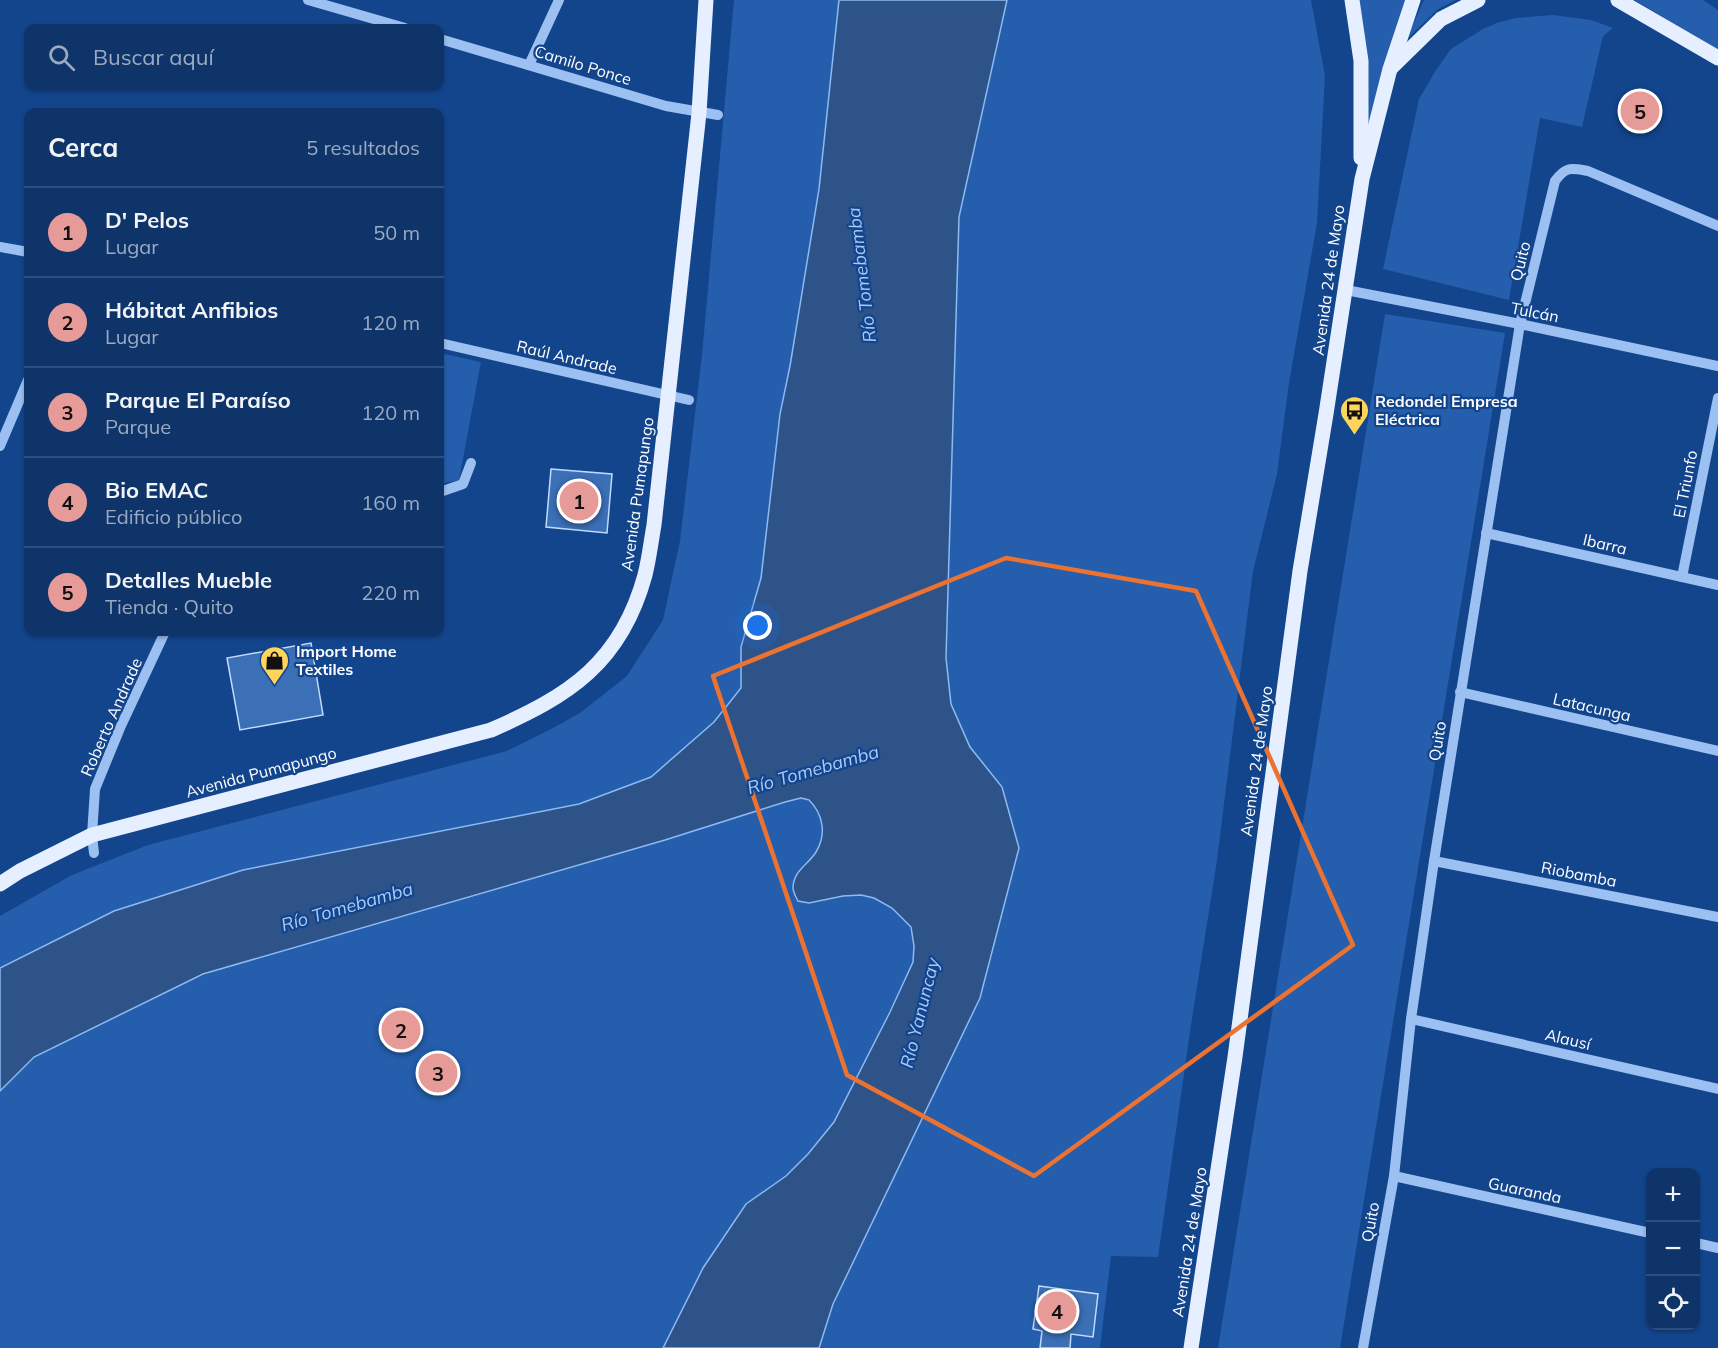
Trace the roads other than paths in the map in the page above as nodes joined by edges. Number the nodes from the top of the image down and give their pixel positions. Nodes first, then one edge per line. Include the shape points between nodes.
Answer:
1 (308, 0) edge
2 (560, 0) edge
3 (706, 0) edge
4 (1352, 0) edge
5 (1413, 0) edge
6 (1478, 0) edge
7 (1618, 0) edge
8 (391, 24) edge
9 (444, 40) edge
10 (1718, 58) edge
11 (529, 65) junction
12 (1390, 69) junction
13 (699, 113) junction
14 (718, 115) dead end
15 (1362, 179) junction
16 (1718, 225) edge
17 (0, 247) edge
18 (24, 251) edge
19 (1346, 290) junction
20 (1520, 324) junction
21 (444, 344) edge
22 (1718, 366) edge
23 (24, 389) edge
24 (669, 396) junction
25 (1718, 398) edge
26 (689, 400) dead end
27 (0, 446) edge
28 (471, 463) dead end
29 (444, 491) edge
30 (1486, 533) junction
31 (1682, 577) junction
32 (1718, 585) edge
33 (163, 636) edge
34 (1460, 692) junction
35 (1718, 751) edge
36 (92, 835) junction
37 (94, 853) dead end
38 (1434, 861) junction
39 (0, 884) edge
40 (1718, 918) edge
41 (1411, 1019) junction
42 (1718, 1089) edge
43 (1394, 1176) junction
44 (1646, 1232) edge
45 (1700, 1244) edge
46 (1718, 1248) edge
47 (1191, 1348) edge
48 (1363, 1348) edge

1 - 8 street
2 - 11 street
3 - 13 main road, Avenida Pumapungo
4 - 15 main road, Avenida 24 de Mayo via 1361,62
5 - 12 main road, Avenida 24 de Mayo
6 - 12 main road via 1441,19
7 - 10 main road
9 - 11 street, Camilo Ponce
11 - 13 street, Camilo Ponce
12 - 15 main road, Avenida 24 de Mayo
13 - 14 street, Camilo Ponce
13 - 24 main road, Avenida Pumapungo
15 - 19 main road, Avenida 24 de Mayo
16 - 20 street, Quito via 1588,171 1562,171 1555,181
17 - 18 street
19 - 20 street, Tulcán
19 - 47 main road, Avenida 24 de Mayo via 1300,572 1235,1057
20 - 22 street, Tulcán
20 - 30 street, Quito
21 - 24 street, Raúl Andrade
23 - 27 street
24 - 26 street, Raúl Andrade
24 - 36 main road, Avenida Pumapungo via 644,576 628,622 579,682 539,709 491,730
25 - 31 street, El Triunfo
28 - 29 street via 463,484
30 - 31 street, Ibarra
30 - 34 street, Quito
31 - 32 street, Ibarra
33 - 36 street, Roberto Andrade via 95,789
34 - 35 street, Latacunga
34 - 38 street, Quito
36 - 37 street, Roberto Andrade
36 - 39 main road, Avenida Pumapungo
38 - 40 street, Riobamba
38 - 41 street, Quito
41 - 42 street, Alausí
41 - 43 street, Quito
43 - 44 street, Guaranda
43 - 48 street, Quito
45 - 46 street

